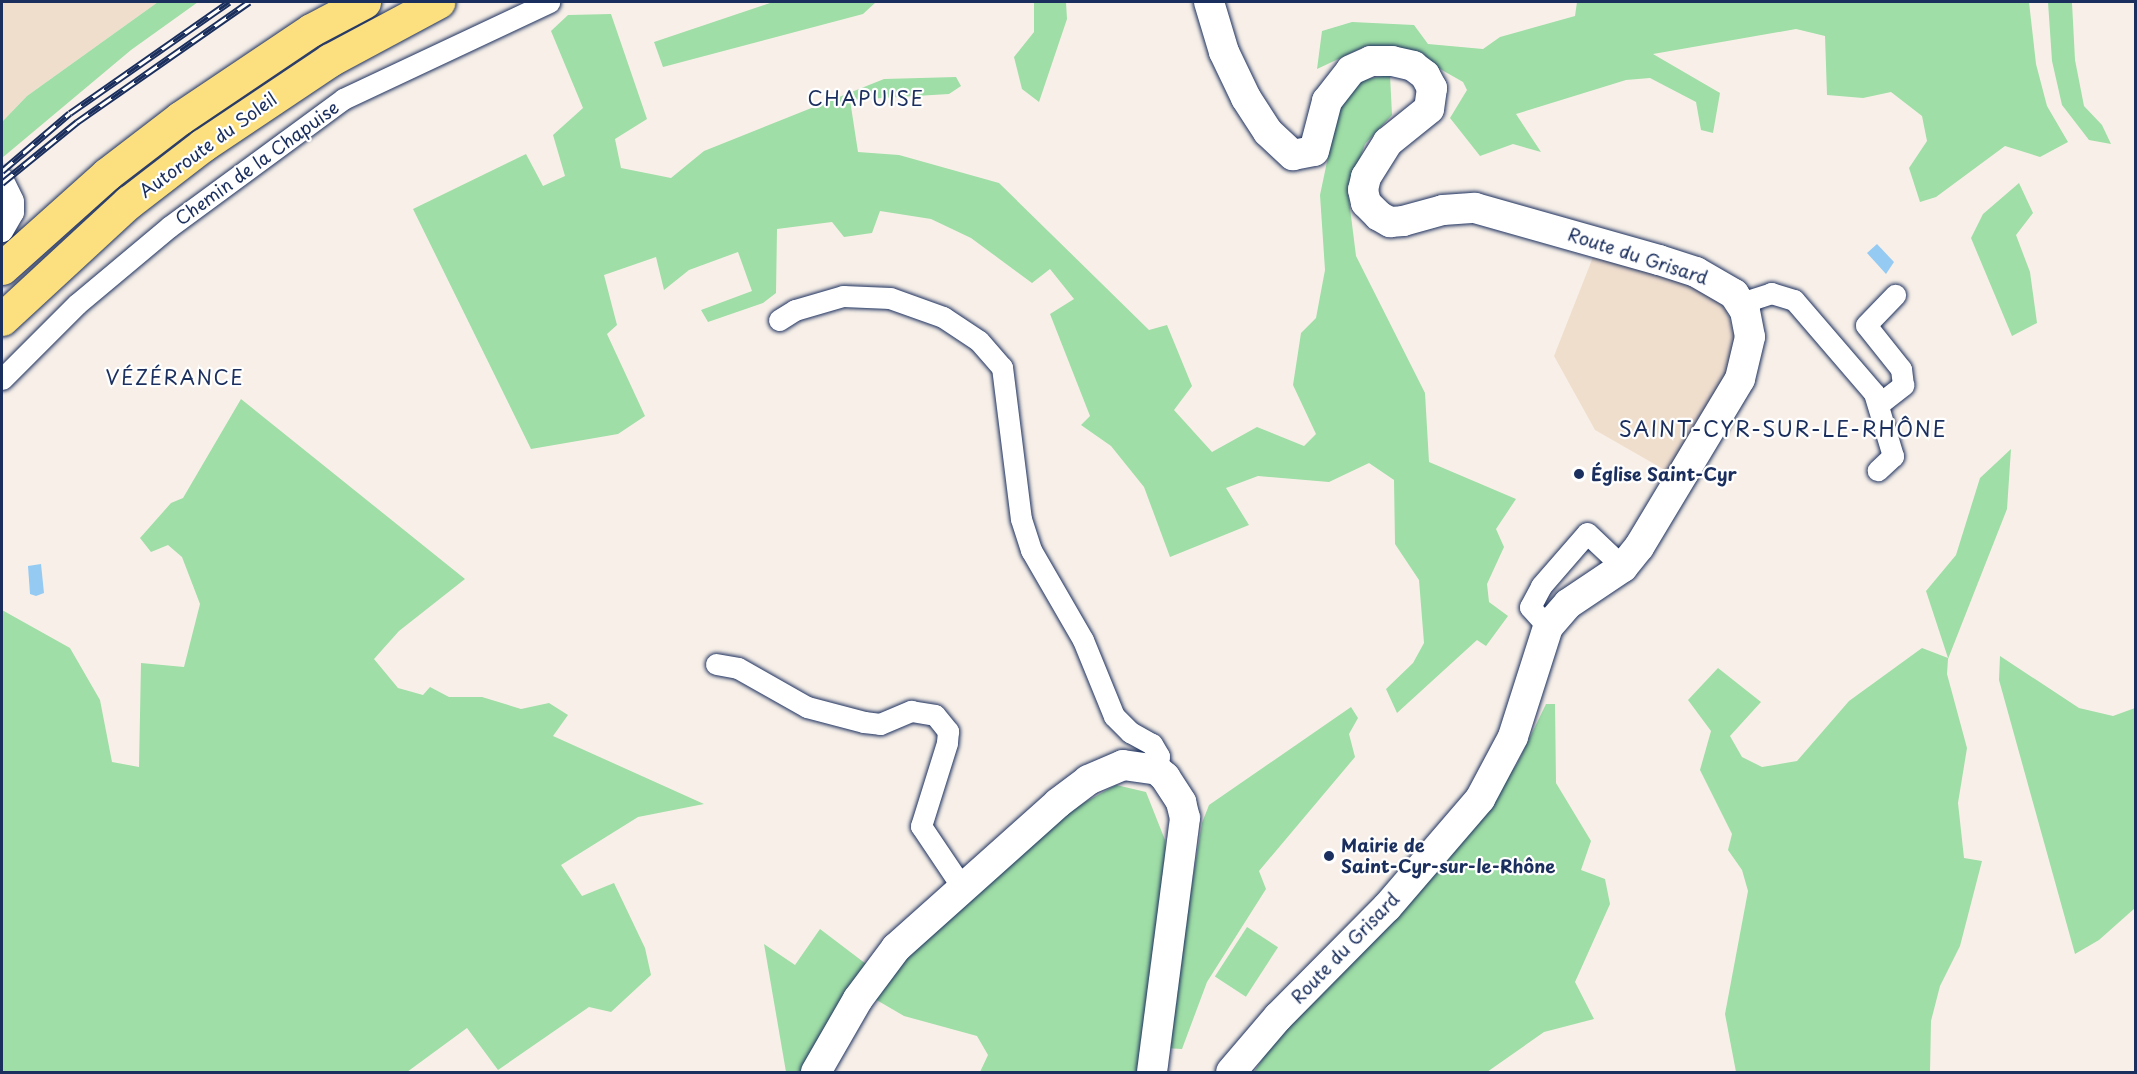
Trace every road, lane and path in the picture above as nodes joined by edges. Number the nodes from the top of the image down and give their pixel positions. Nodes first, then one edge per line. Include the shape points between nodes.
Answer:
1 (364, 2) edge
2 (438, 2) edge
3 (549, 2) edge
4 (1209, 2) edge
5 (2, 178) edge
6 (2, 231) edge
7 (2, 268) edge
8 (1895, 295) dead end
9 (1741, 303) junction
10 (2, 319) edge
11 (779, 320) dead end
12 (2, 379) edge
13 (1879, 404) junction
14 (1878, 470) dead end
15 (1623, 567) junction
16 (1548, 627) junction
17 (716, 664) dead end
18 (1157, 770) junction
19 (962, 887) junction
20 (816, 1072) edge
21 (1152, 1072) edge
22 (1230, 1072) edge

1 - 7 highway, Autoroute du Soleil via 311,30 180,118 107,174
2 - 10 highway, Autoroute du Soleil via 330,60 203,145 129,202
3 - 12 street, Chemin de la Chapuise via 343,99 169,227 77,304
4 - 9 street, Route du Grisard via 1224,52 1246,98 1268,132 1293,154 1314,151 1326,101 1351,70 1371,61 1392,61 1413,66 1425,75 1431,88 1429,109 1388,142 1366,177 1366,203 1379,216 1390,222 1457,208 1495,211 1696,272 1719,283
5 - 6 street via 13,201 13,212
8 - 13 street via 1866,325 1901,369 1903,385
9 - 13 street via 1771,293 1794,300 1874,393
9 - 15 street, Route du Grisard via 1750,337 1740,379 1639,547
11 - 18 street via 795,310 843,296 890,298 943,317 979,340 1002,367 1021,519 1031,550 1083,640 1114,716 1130,732 1152,744 1159,756
13 - 14 street via 1893,456
15 - 16 street, Route du Grisard via 1568,604
15 - 16 street via 1587,533 1542,586 1530,607
16 - 22 street, Route du Grisard via 1513,737 1480,799 1394,899 1278,1017
17 - 19 street via 738,668 807,707 864,722 892,721 911,711 935,715 948,731 947,743 921,826
18 - 19 street via 1123,765 1088,780
18 - 21 street via 1174,788 1185,819
19 - 20 street via 896,948 858,999

